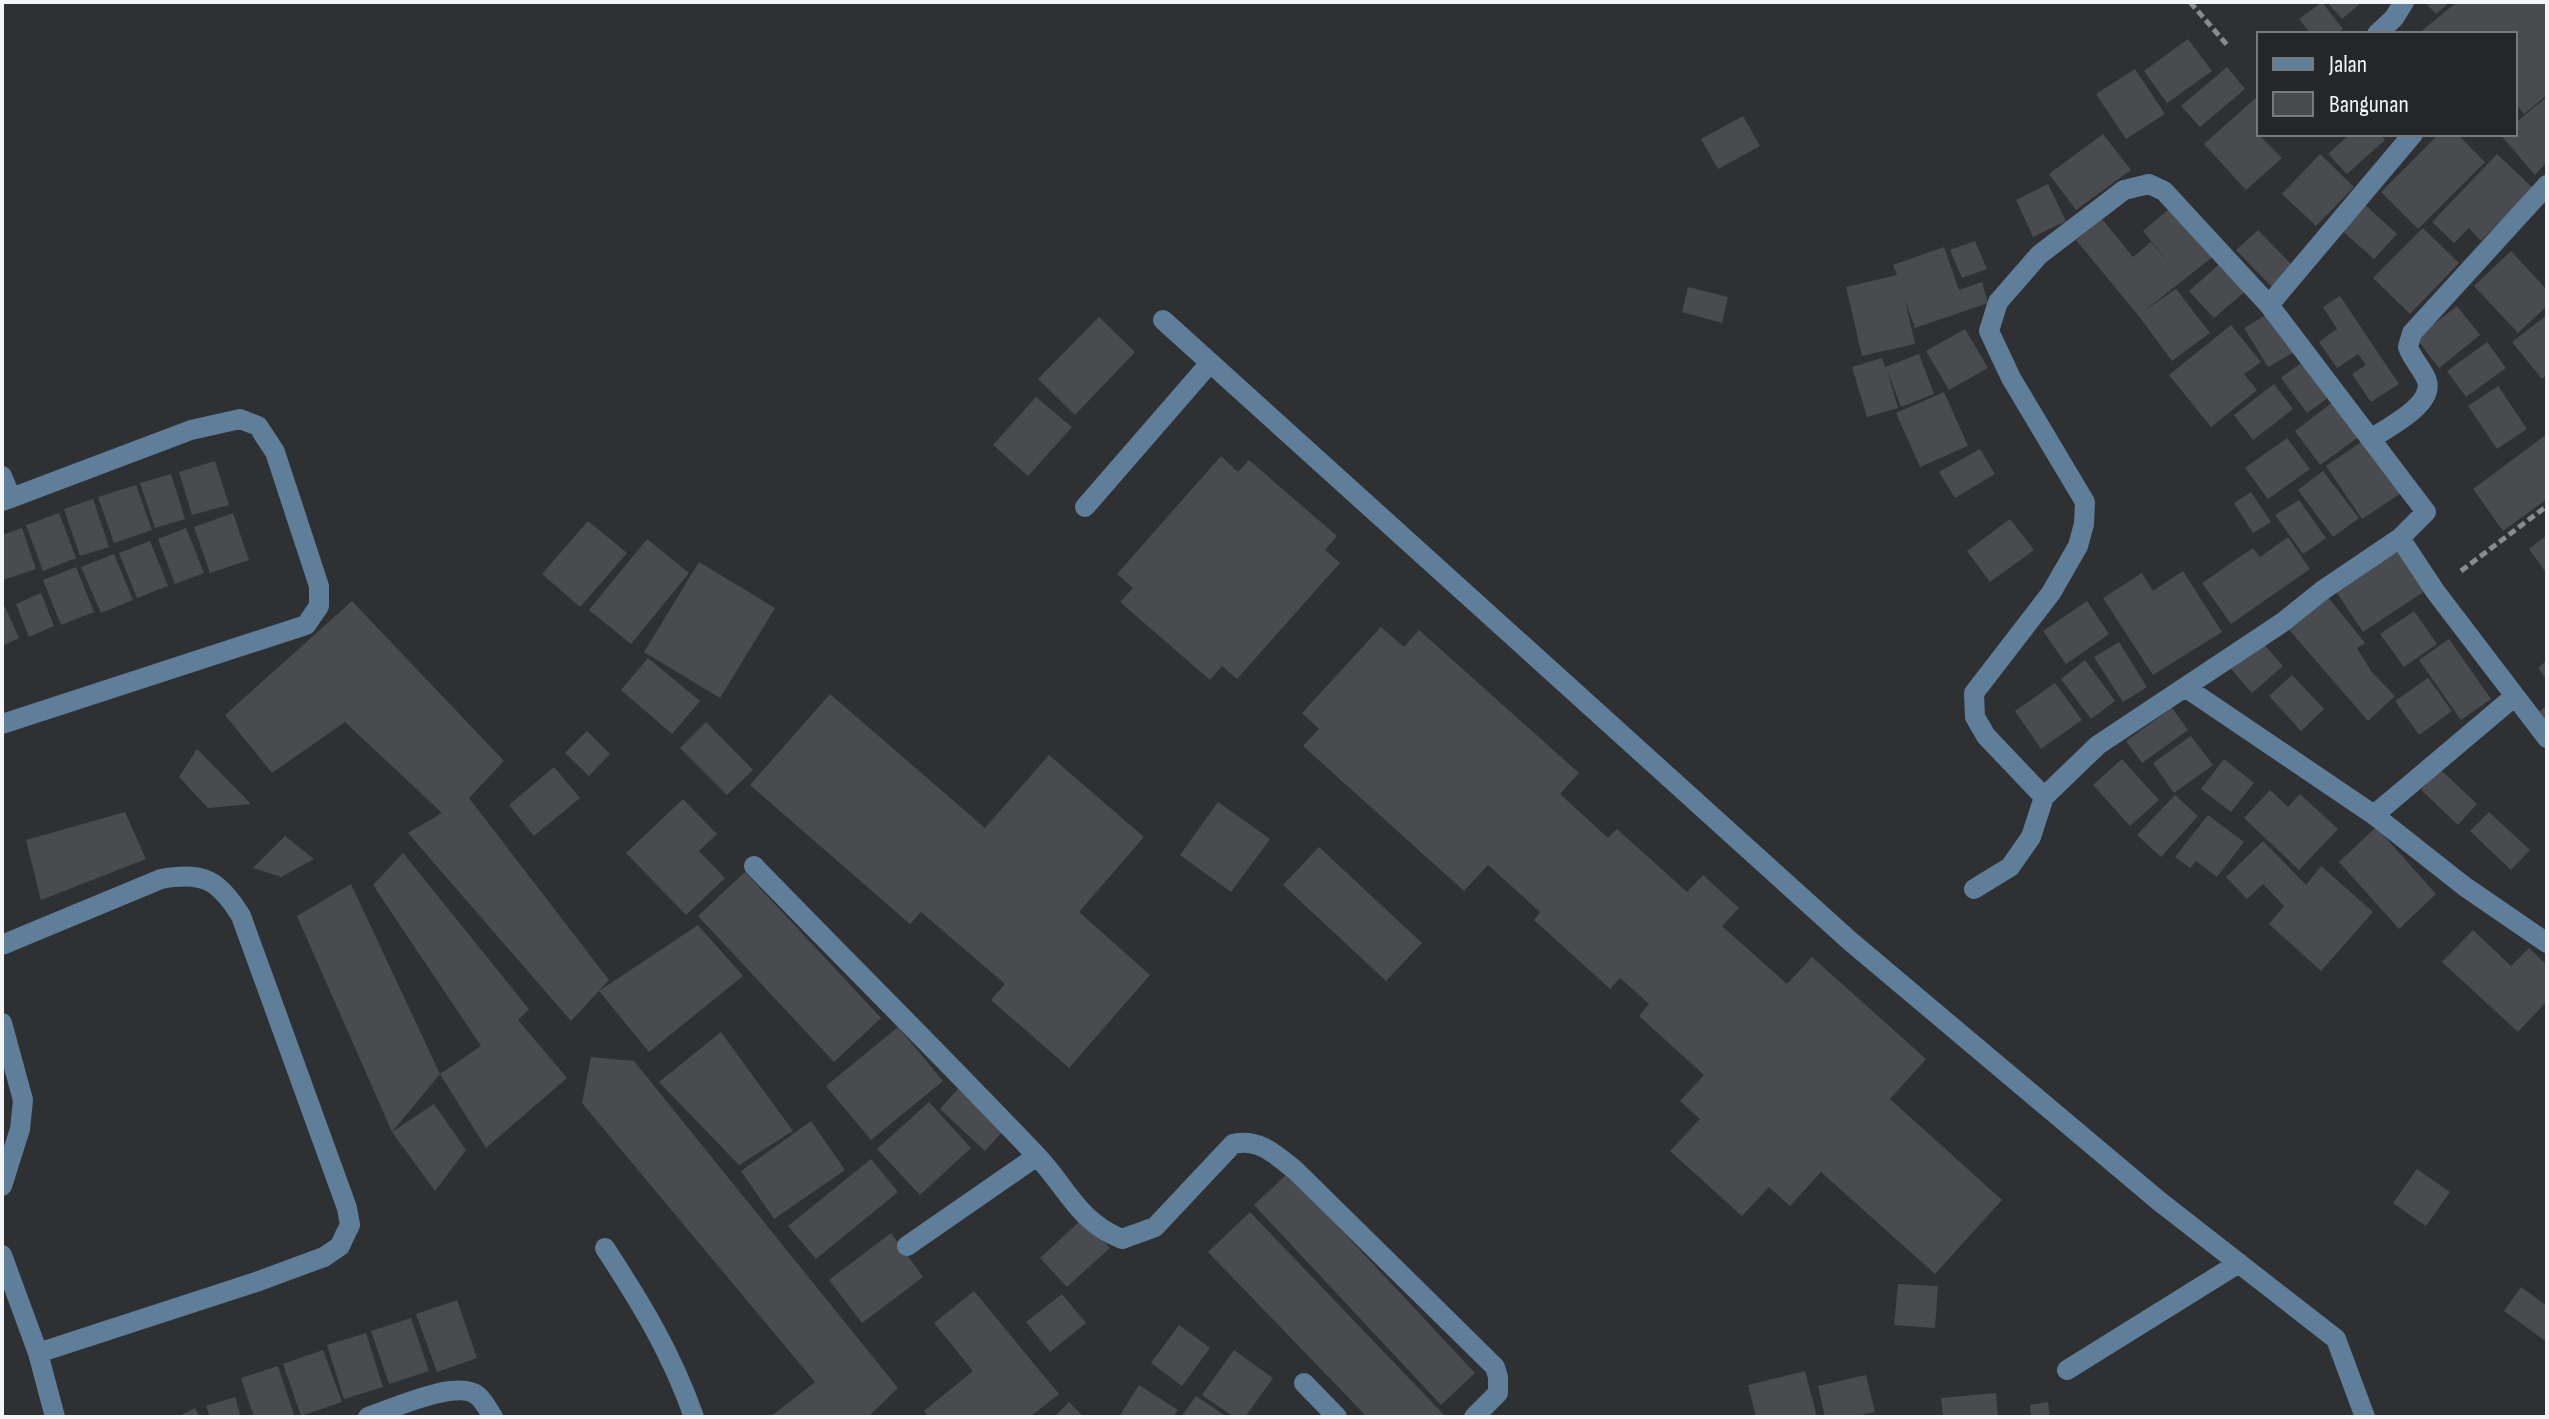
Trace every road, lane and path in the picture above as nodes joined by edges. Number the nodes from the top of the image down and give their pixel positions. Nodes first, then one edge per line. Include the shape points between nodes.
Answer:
1 (2190, 2) edge
2 (2404, 2) edge
3 (2379, 32) edge
4 (2228, 46) dead end
5 (2411, 136) edge
6 (2547, 185) edge
7 (2269, 305) junction
8 (1163, 320) dead end
9 (1210, 363) junction
10 (2371, 439) junction
11 (2, 476) edge
12 (6, 500) edge
13 (2547, 506) edge
14 (1085, 507) dead end
15 (2400, 538) junction
16 (2435, 591) junction
17 (2185, 687) junction
18 (2515, 696) junction
19 (2, 724) edge
20 (2547, 738) edge
21 (2044, 797) junction
22 (2374, 815) junction
23 (754, 866) dead end
24 (1974, 889) dead end
25 (2547, 943) edge
26 (2, 945) edge
27 (2, 1023) edge
28 (1037, 1156) junction
29 (2, 1186) edge
30 (907, 1246) dead end
31 (605, 1248) dead end
32 (2, 1255) edge
33 (2239, 1263) junction
34 (38, 1353) junction
35 (2067, 1370) dead end
36 (1304, 1383) dead end
37 (55, 1417) edge
38 (368, 1417) edge
39 (493, 1417) edge
40 (694, 1417) edge
41 (1337, 1417) edge
42 (1474, 1417) edge
43 (2365, 1417) edge

1 - 4 path
2 - 3 street
5 - 7 street
6 - 10 street via 2412,333 2408,347 2428,392 2415,408
7 - 10 street
7 - 21 street via 2164,191 2149,184 2124,190 2039,255 1998,302 1989,331 2085,502 2078,546 2051,593 1974,693 1975,717 1986,736
8 - 9 street
9 - 14 street
9 - 33 street via 1850,941
10 - 15 street via 2426,512
11 - 12 street
12 - 19 street via 191,430 240,419 258,426 275,452 319,586 319,606 306,625
13 - 16 path
15 - 16 street
15 - 17 street
16 - 18 street
17 - 21 street via 2098,745
17 - 22 street
18 - 20 street
18 - 22 street
21 - 24 street via 2031,837 2010,867
22 - 25 street
23 - 28 street
26 - 34 street via 161,879 196,877 227,892 247,930 350,1225 340,1246 324,1257
27 - 29 street via 23,1100
28 - 30 street
28 - 42 street via 1100,1230 1122,1239 1155,1227 1233,1144 1265,1147 1296,1171 1495,1367 1498,1393
31 - 40 street via 653,1321
32 - 34 street
33 - 35 street
33 - 43 street via 2336,1339
34 - 37 street
36 - 41 street
38 - 39 street via 446,1391 466,1390 478,1396

